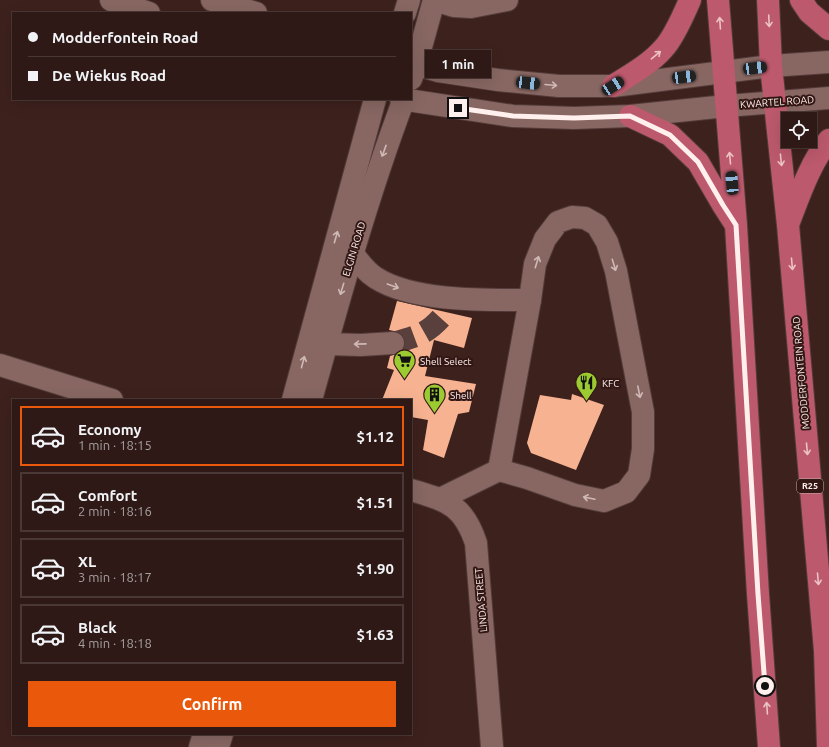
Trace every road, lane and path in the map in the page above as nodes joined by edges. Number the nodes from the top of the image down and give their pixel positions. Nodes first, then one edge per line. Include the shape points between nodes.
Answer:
1 (111, 0) edge
2 (212, 0) edge
3 (410, 0) edge
4 (434, 0) edge
5 (507, 0) edge
6 (690, 0) edge
7 (718, 0) edge
8 (768, 0) edge
9 (801, 0) edge
10 (146, 12) edge
11 (253, 12) edge
12 (405, 12) edge
13 (829, 29) edge
14 (829, 62) edge
15 (771, 66) junction
16 (413, 69) edge
17 (723, 72) junction
18 (613, 86) junction
19 (829, 98) edge
20 (375, 100) edge
21 (402, 100) edge
22 (409, 100) edge
23 (775, 102) junction
24 (726, 106) junction
25 (630, 116) junction
26 (829, 140) edge
27 (736, 225) junction
28 (788, 225) junction
29 (353, 254) junction
30 (530, 300) junction
31 (394, 342) tunnel mouth
32 (326, 344) junction
33 (0, 365) edge
34 (109, 399) edge
35 (293, 399) edge
36 (311, 399) edge
37 (499, 470) junction
38 (412, 490) edge
39 (440, 499) junction
40 (824, 651) junction
41 (829, 680) edge
42 (204, 735) edge
43 (222, 735) edge
44 (200, 747) edge
45 (218, 747) edge
46 (492, 747) edge
47 (770, 747) edge
48 (828, 747) edge

1 - 10 street
2 - 11 street
3 - 12 street
4 - 5 street via 454,6 472,7
4 - 16 street
18 -> 6 main road via 664,49
17 -> 7 main road
8 -> 15 main road, MODDERFONTEIN ROAD / R25
9 - 13 main road via 809,12
14 - 15 street
15 - 17 street
15 - 23 main road, MODDERFONTEIN ROAD / R25
16 -> 18 street via 559,86
17 - 18 street
17 - 24 main road
19 - 23 street, KWARTEL ROAD
35 -> 20 street, ELGIN ROAD
21 -> 29 street, ELGIN ROAD
22 - 25 street, KWARTEL ROAD via 513,116
23 - 24 street, KWARTEL ROAD
23 -> 28 main road, MODDERFONTEIN ROAD / R25
24 - 25 street, KWARTEL ROAD
27 -> 24 main road
25 - 27 main road via 670,135 698,162
26 - 28 main road via 808,176
47 -> 27 main road via 758,594
28 -> 40 main road, MODDERFONTEIN ROAD / R25
29 -> 30 street via 365,269 390,286 448,305
29 -> 32 street, ELGIN ROAD
30 - 37 street
30 -> 37 street via 535,264 545,239 558,222 585,218 597,225 607,242 616,271 643,412 644,449 639,475 626,492 604,501 575,495
31 -> 32 street via 361,345
32 - 36 street, ELGIN ROAD
33 - 34 street
37 - 39 street
38 - 39 street, LINDA STREET
39 - 46 street, LINDA STREET via 459,510 470,526 476,543
40 - 41 street
40 - 48 main road, MODDERFONTEIN ROAD / R25
42 - 44 street
43 - 45 street

